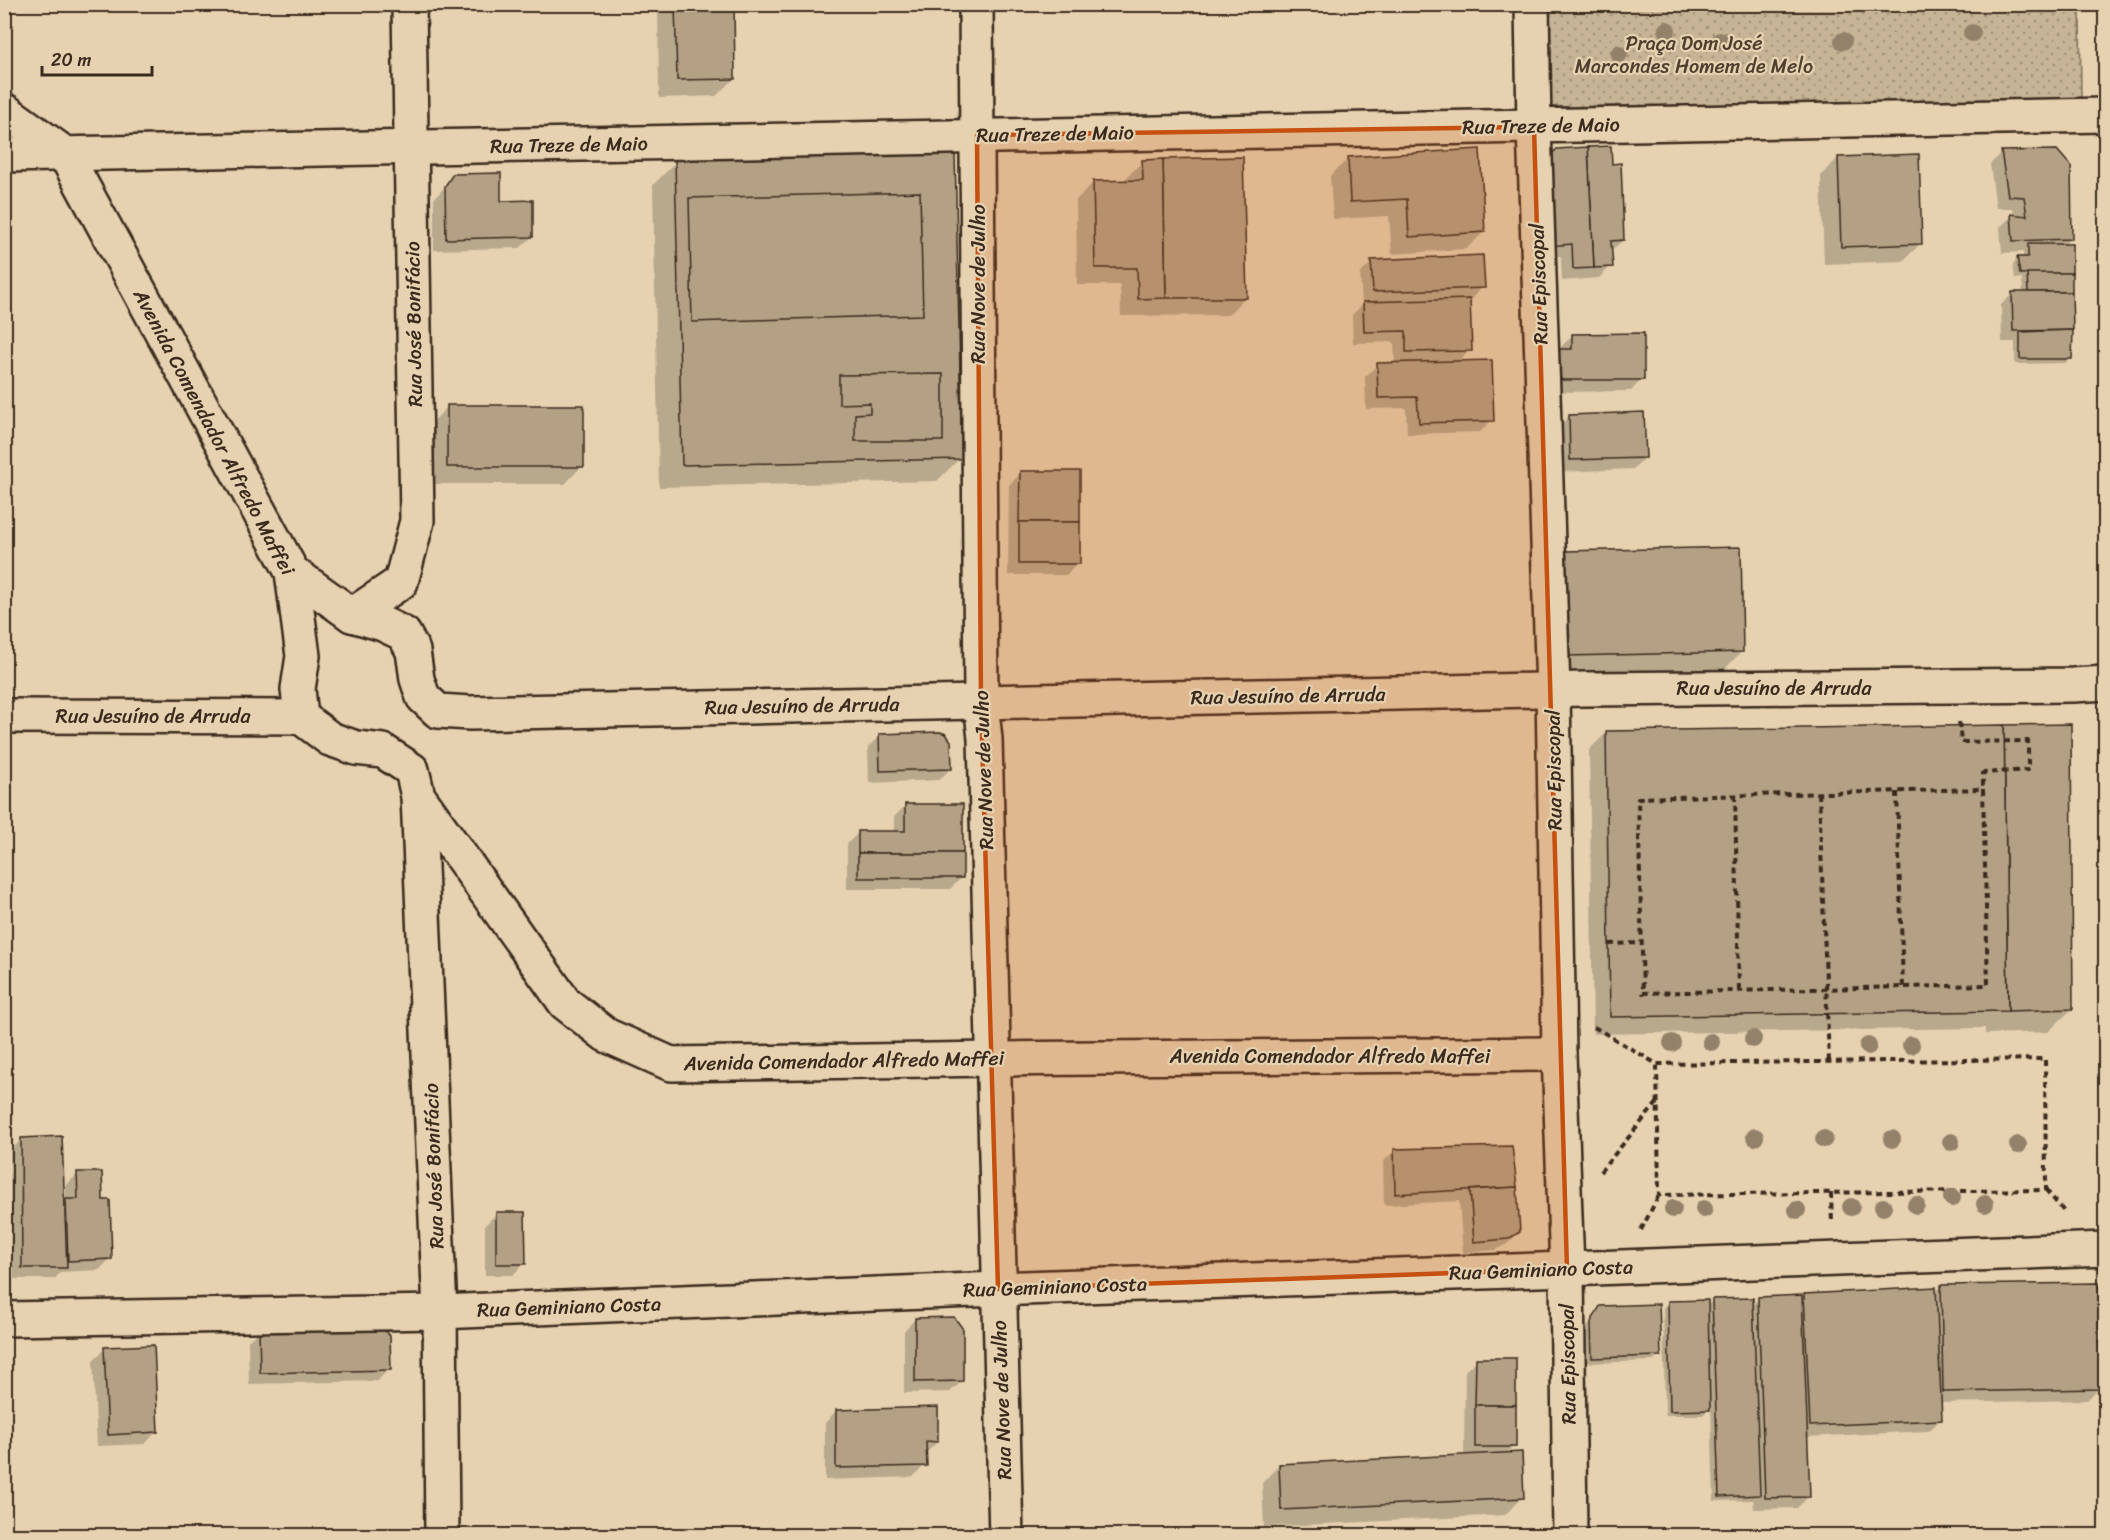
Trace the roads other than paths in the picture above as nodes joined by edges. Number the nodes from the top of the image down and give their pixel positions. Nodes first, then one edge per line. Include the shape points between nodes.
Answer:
1 (409, 4) edge
2 (976, 4) edge
3 (1532, 4) edge
4 (4, 110) edge
5 (2106, 115) edge
6 (1533, 127) junction
7 (977, 135) junction
8 (412, 149) junction
9 (65, 154) junction
10 (4, 155) edge
11 (292, 572) junction
12 (352, 615) junction
13 (303, 656) junction
14 (2106, 683) edge
15 (1553, 690) junction
16 (981, 702) junction
17 (4, 716) edge
18 (301, 717) junction
19 (418, 796) junction
20 (1559, 1054) junction
21 (993, 1059) junction
22 (2106, 1249) edge
23 (1567, 1269) junction
24 (998, 1289) junction
25 (440, 1312) junction
26 (4, 1319) edge
27 (442, 1536) edge
28 (1006, 1536) edge
29 (1570, 1536) edge

1 - 8 main road, Rua José Bonifácio
2 - 7 main road, Rua Nove de Julho
3 - 6 main road, Rua Episcopal
4 - 9 main road, Avenida Comendador Alfredo Maffei
5 - 6 main road, Rua Treze de Maio
6 - 7 main road, Rua Treze de Maio
6 - 15 main road, Rua Episcopal
7 - 8 main road, Rua Treze de Maio
7 - 16 main road, Rua Nove de Julho
8 - 9 main road, Rua Treze de Maio
8 - 12 main road, Rua José Bonifácio via 417,521 401,582
9 - 10 main road, Rua Treze de Maio
9 - 11 main road, Avenida Comendador Alfredo Maffei
11 - 12 main road
11 - 13 main road, Avenida Comendador Alfredo Maffei
12 - 13 main road via 322,623 311,634
12 - 16 main road, Rua Jesuíno de Arruda via 404,634 413,651 423,697 438,711
13 - 18 main road, Avenida Comendador Alfredo Maffei via 298,689
14 - 15 main road, Rua Jesuíno de Arruda
15 - 16 main road, Rua Jesuíno de Arruda
15 - 20 main road, Rua Episcopal
16 - 21 main road, Rua Nove de Julho
17 - 18 main road, Rua Jesuíno de Arruda
18 - 19 main road, Avenida Comendador Alfredo Maffei via 330,739 382,751 412,770
19 - 21 main road, Avenida Comendador Alfredo Maffei via 565,1003 606,1035 671,1064
19 - 25 main road, Rua José Bonifácio
20 - 21 main road, Avenida Comendador Alfredo Maffei
20 - 23 main road, Rua Episcopal
21 - 24 main road, Rua Nove de Julho
22 - 23 main road, Rua Geminiano Costa
23 - 24 main road, Rua Geminiano Costa
23 - 29 main road, Rua Episcopal
24 - 25 main road, Rua Geminiano Costa
24 - 28 main road, Rua Nove de Julho
25 - 26 main road, Rua Geminiano Costa
25 - 27 main road, Rua José Bonifácio

